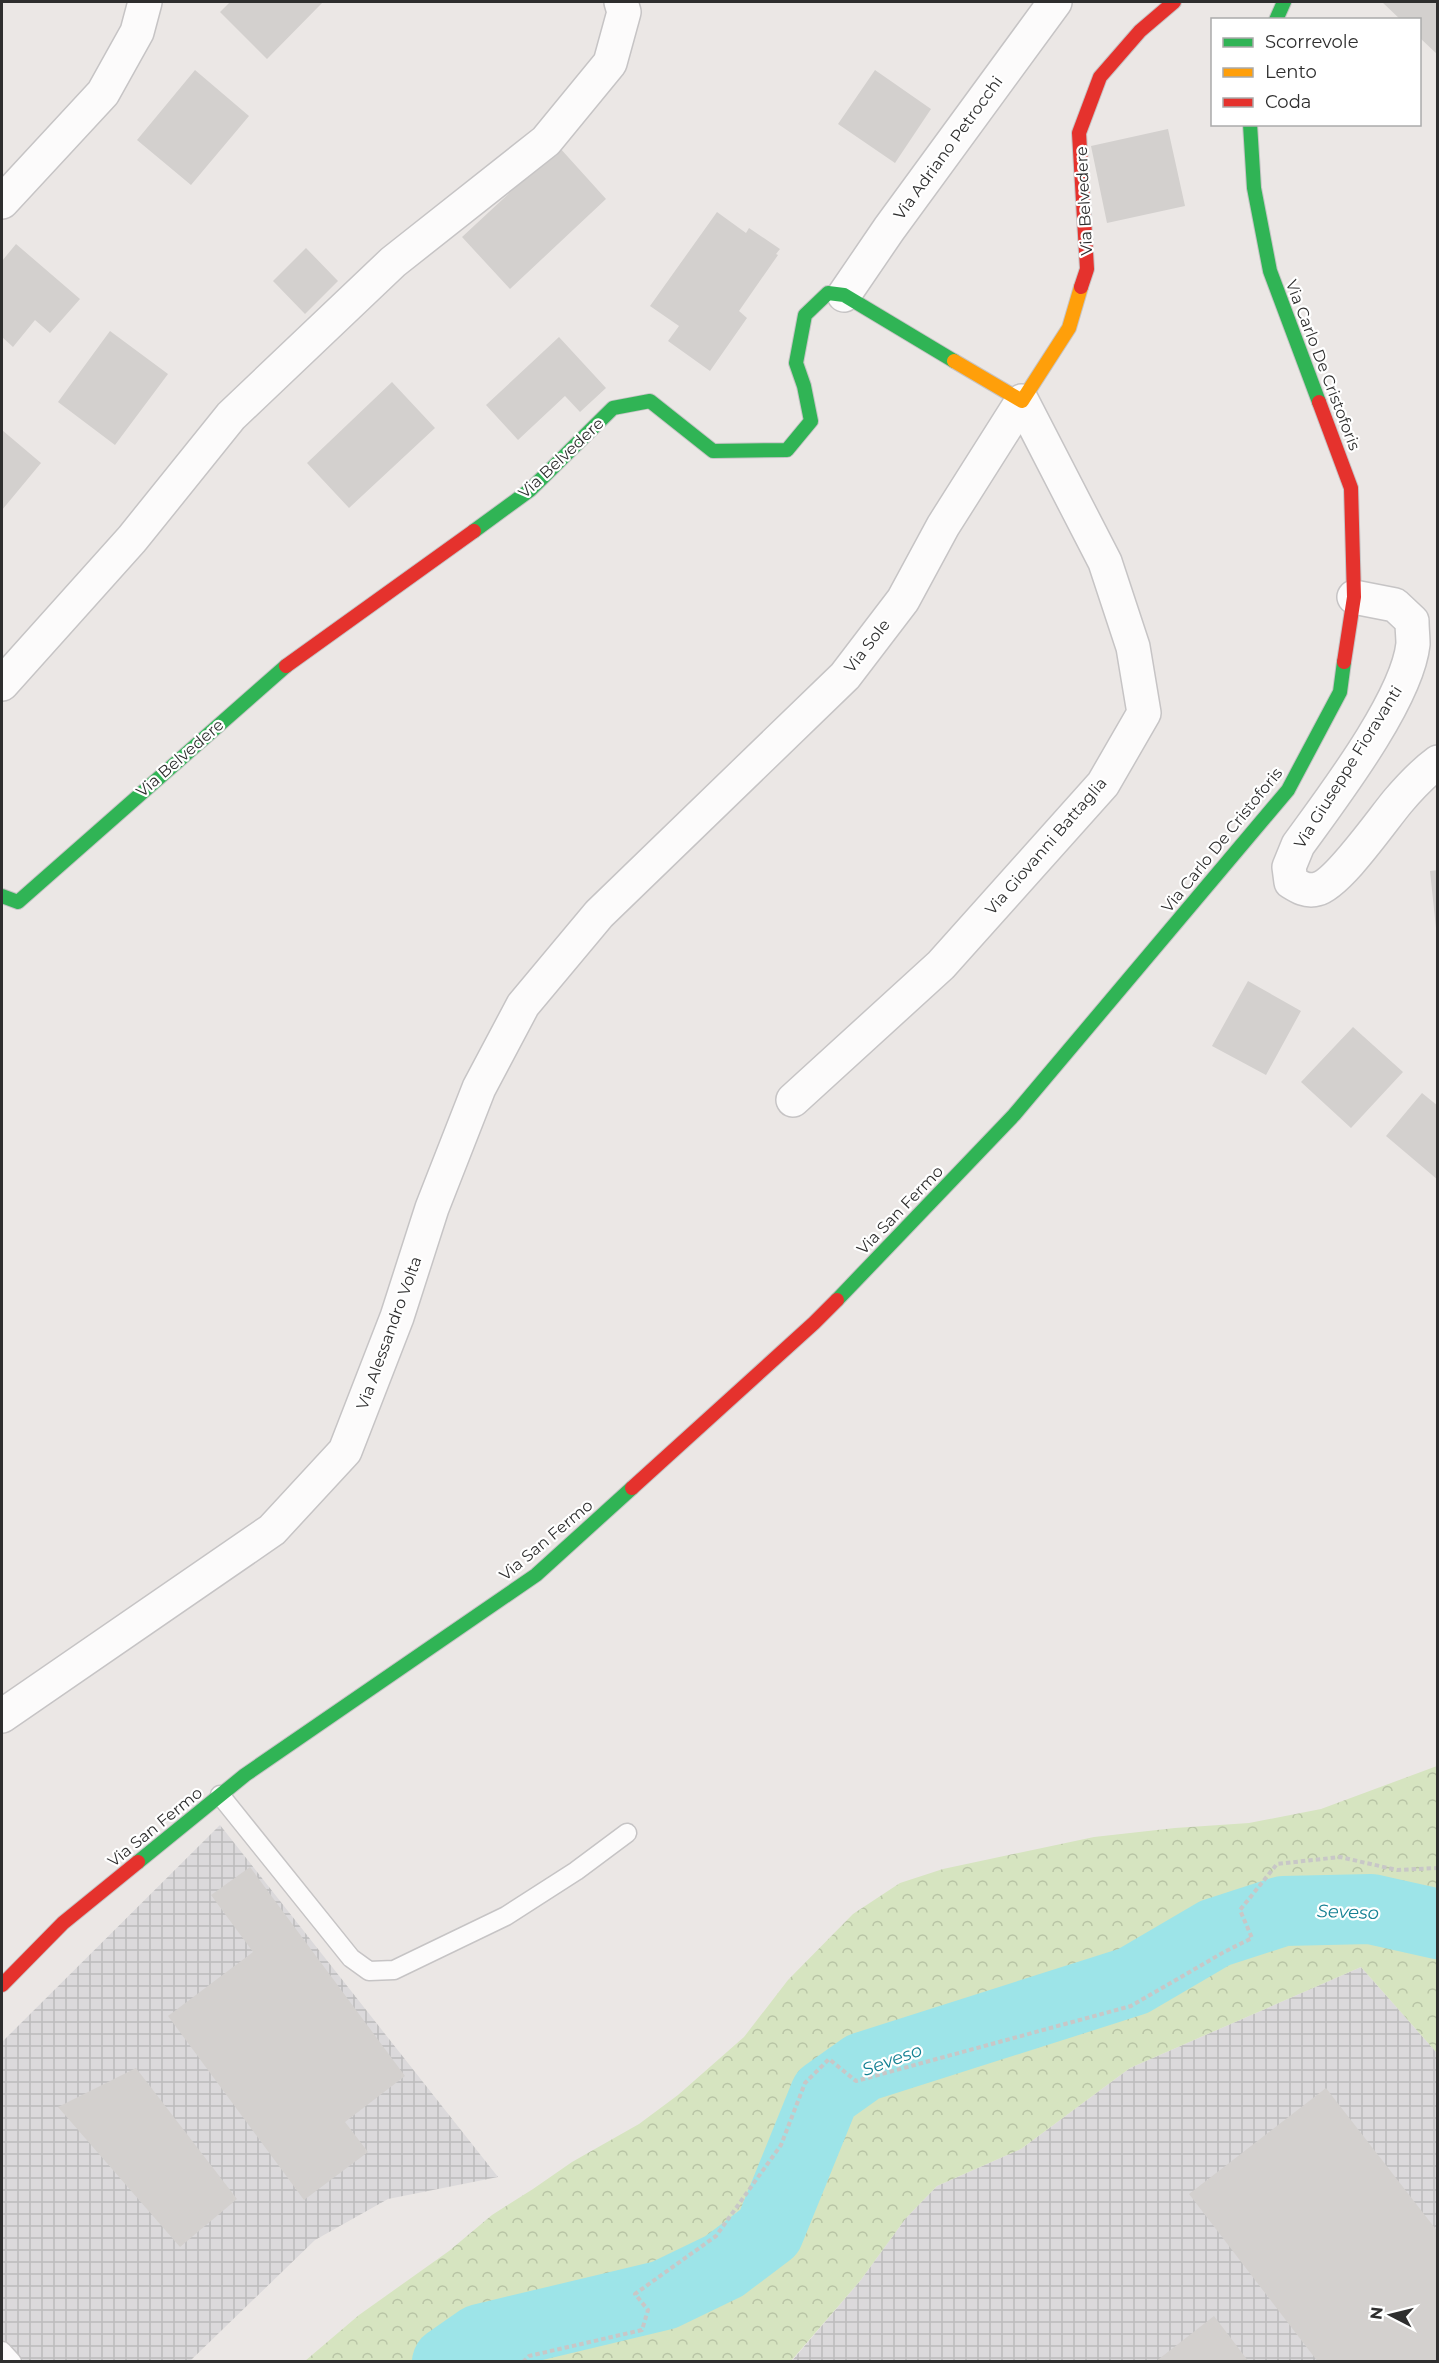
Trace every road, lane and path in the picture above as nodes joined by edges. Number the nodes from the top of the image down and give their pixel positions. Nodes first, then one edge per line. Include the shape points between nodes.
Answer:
1 (145, 2) edge
2 (621, 2) edge
3 (1055, 2) edge
4 (1174, 2) edge
5 (1284, 2) edge
6 (1277, 18) edge
7 (1250, 126) edge
8 (2, 202) edge
9 (844, 295) junction
10 (1022, 401) junction
11 (1354, 597) junction
12 (2, 684) edge
13 (1437, 762) edge
14 (663, 852) joint
15 (2, 896) edge
16 (793, 1100) dead end
17 (1014, 1115) joint
18 (2, 1716) edge
19 (220, 1795) junction
20 (627, 1833) dead end
21 (1437, 1868) edge
22 (2, 1985) edge
23 (2, 2351) edge
24 (12, 2361) edge
25 (523, 2361) edge

1 - 8 street via 137,32 103,93
2 - 12 street via 624,12 610,63 546,141 393,262 231,416 132,539
3 - 9 street, Via Adriano Petrocchi
4 - 10 main road, Via Belvedere via 1140,31 1100,77 1079,133 1088,269 1069,328
5 - 6 main road
7 - 11 main road, Via Carlo De Cristoforis via 1254,188 1270,271 1351,488
9 - 10 main road
9 - 15 main road, Via Belvedere via 828,292 805,315 796,363 811,421 788,450 713,451 650,401 614,408 530,490 281,670 18,902
10 - 14 street, Via Sole via 903,600 845,676
10 - 16 street, Via Giovanni Battaglia via 1105,562 1133,647 1144,712 1103,784 940,965
11 - 13 street, Via Giuseppe Fioravanti via 1395,605 1412,621 1413,644 1405,675 1383,718 1298,845 1289,867 1291,882 1303,889 1318,889 1334,879 1400,799
11 - 17 main road, Via Carlo De Cristoforis via 1340,692 1288,790
14 - 18 street, Via Alessandro Volta via 599,914 523,1005 479,1088 345,1451 272,1530
17 - 19 main road, Via San Fermo via 814,1323 536,1575
19 - 20 lane via 351,1958 369,1971 394,1970 506,1916
19 - 22 main road, Via San Fermo via 63,1923
21 - 25 path via 1397,1870 1340,1857 1277,1864 1240,1910 1252,1938 1131,2006 856,2082 829,2059 805,2082 781,2145 716,2236 636,2294 648,2310 642,2330 529,2356
23 - 24 lane

